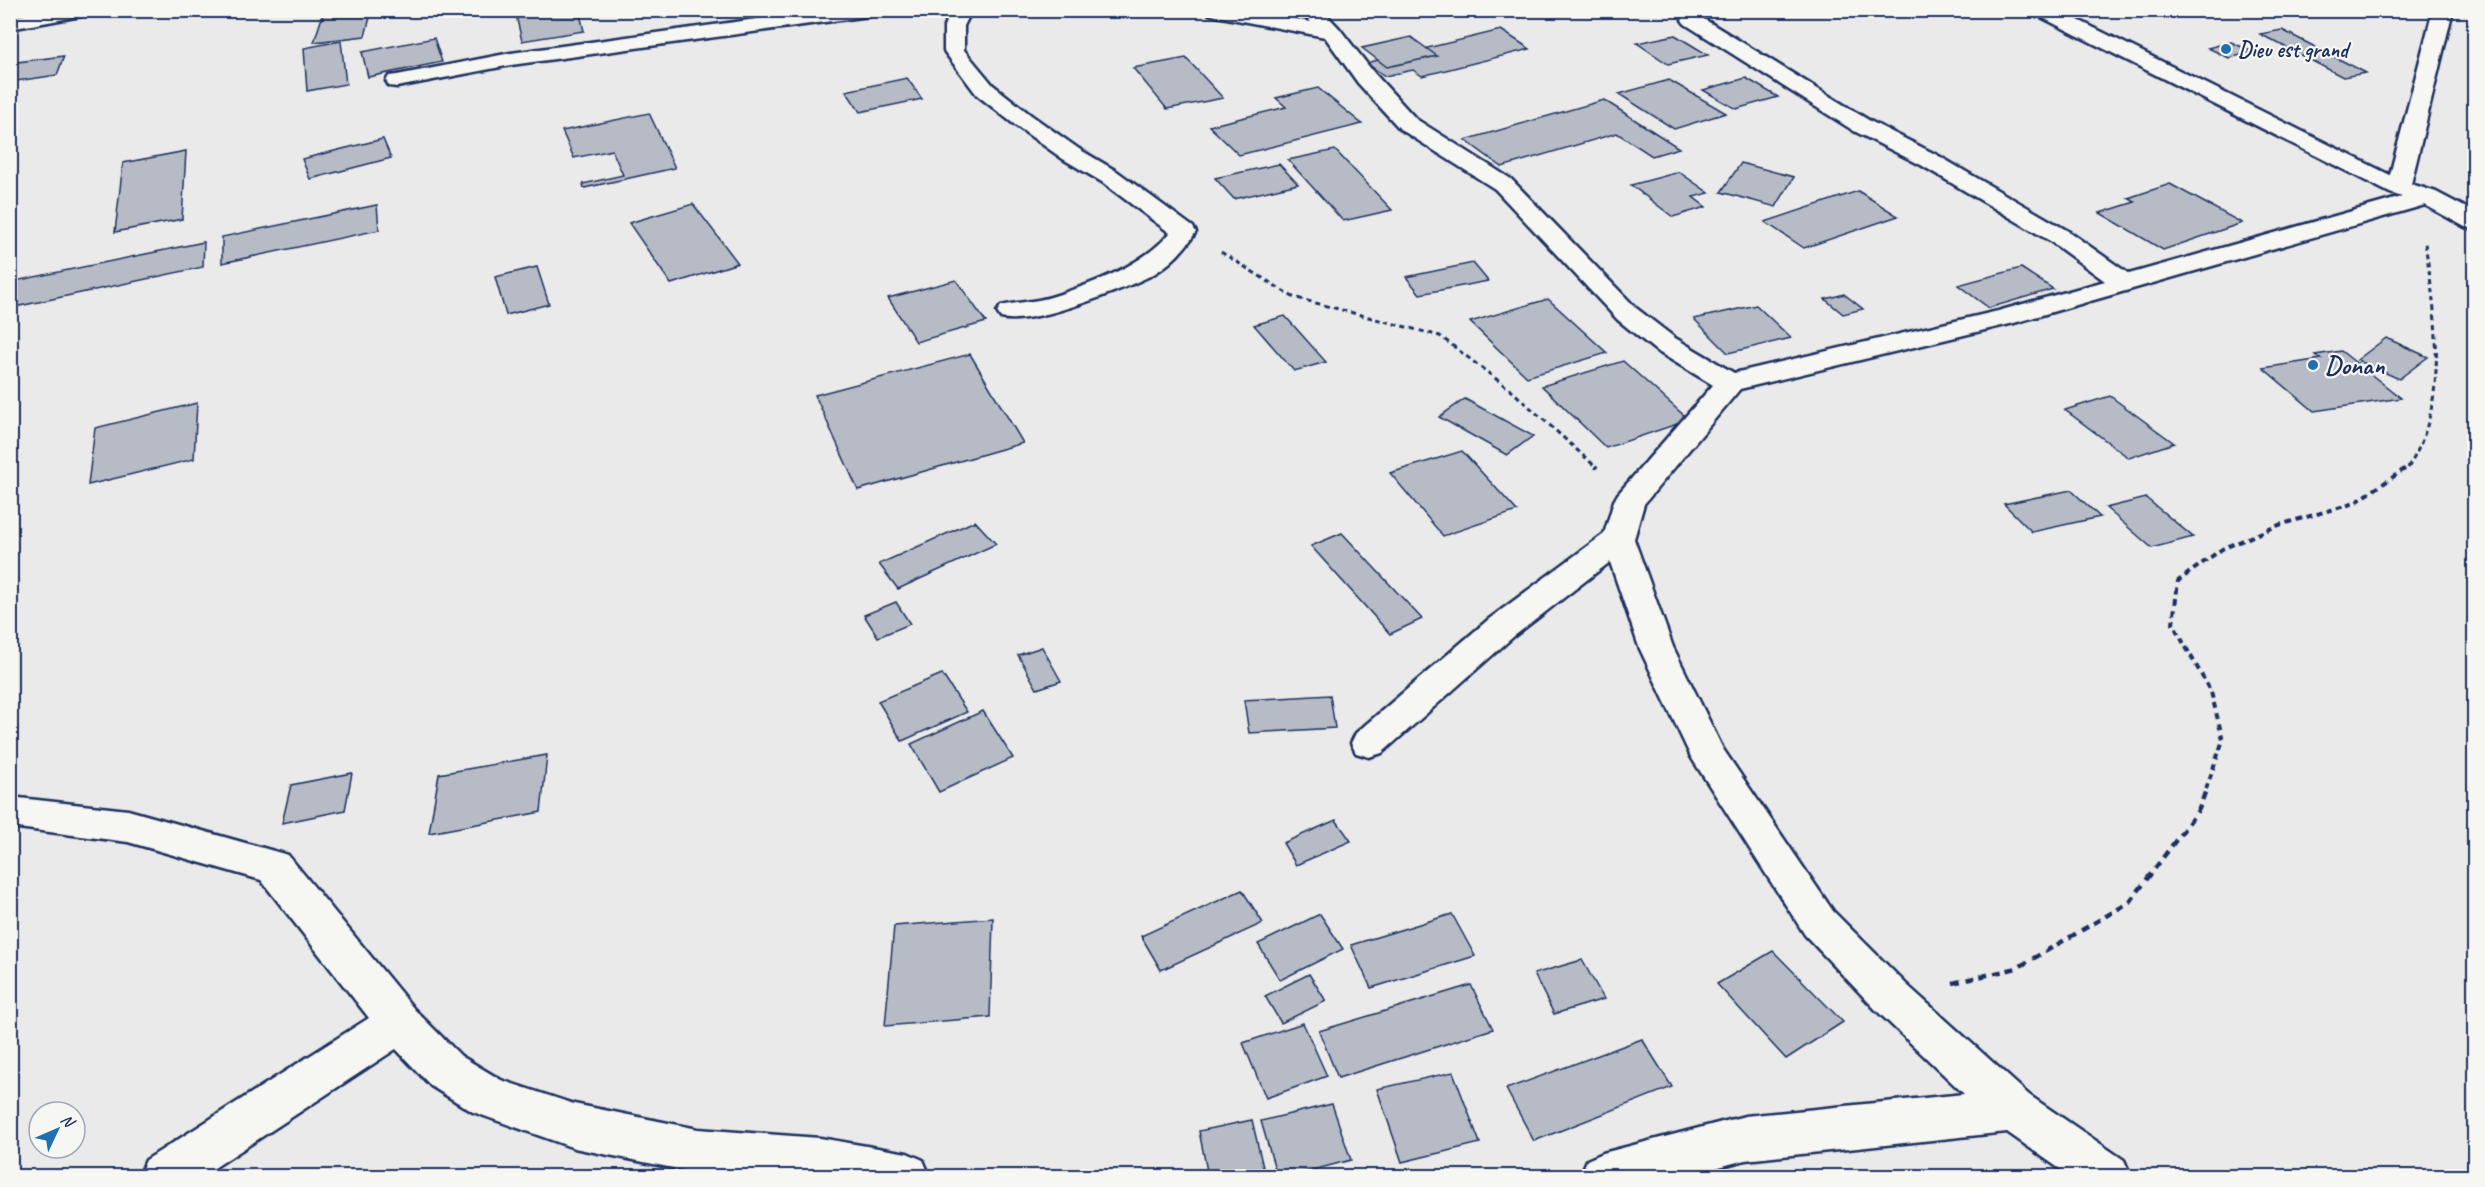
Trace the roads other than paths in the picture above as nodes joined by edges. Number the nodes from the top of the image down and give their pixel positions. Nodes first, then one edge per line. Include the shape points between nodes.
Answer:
1 (81, 10) edge
2 (869, 10) edge
3 (962, 10) edge
4 (1216, 10) edge
5 (1310, 10) edge
6 (2042, 10) edge
7 (2443, 10) edge
8 (16, 18) edge
9 (1692, 20) dead end
10 (1332, 32) junction
11 (397, 81) dead end
12 (2415, 195) junction
13 (2475, 222) edge
14 (2126, 283) junction
15 (1010, 312) dead end
16 (1730, 383) junction
17 (1618, 539) junction
18 (1369, 743) dead end
19 (10, 812) edge
20 (399, 1023) junction
21 (2013, 1110) junction
22 (162, 1176) edge
23 (907, 1176) edge
24 (1603, 1176) edge
25 (2108, 1176) edge

1 - 8 street
2 - 11 street via 511,59
3 - 15 street via 954,26 954,51 986,90 1184,232 1168,251 1142,270 1056,304
4 - 10 street
5 - 10 street
6 - 12 street
7 - 12 street
9 - 14 street via 1862,126 2059,236
10 - 16 street via 1366,78 1408,124 1503,184 1627,314 1665,344
12 - 13 street
12 - 14 street
14 - 16 street via 2005,317
16 - 17 street via 1629,501
17 - 18 street via 1501,628
17 - 21 street via 1656,647 1709,757 1819,923 1891,997
19 - 20 street via 128,826 274,867
20 - 22 street
20 - 23 street via 446,1071 489,1097 574,1126 698,1151 820,1161
21 - 24 street via 1745,1138
21 - 25 street

